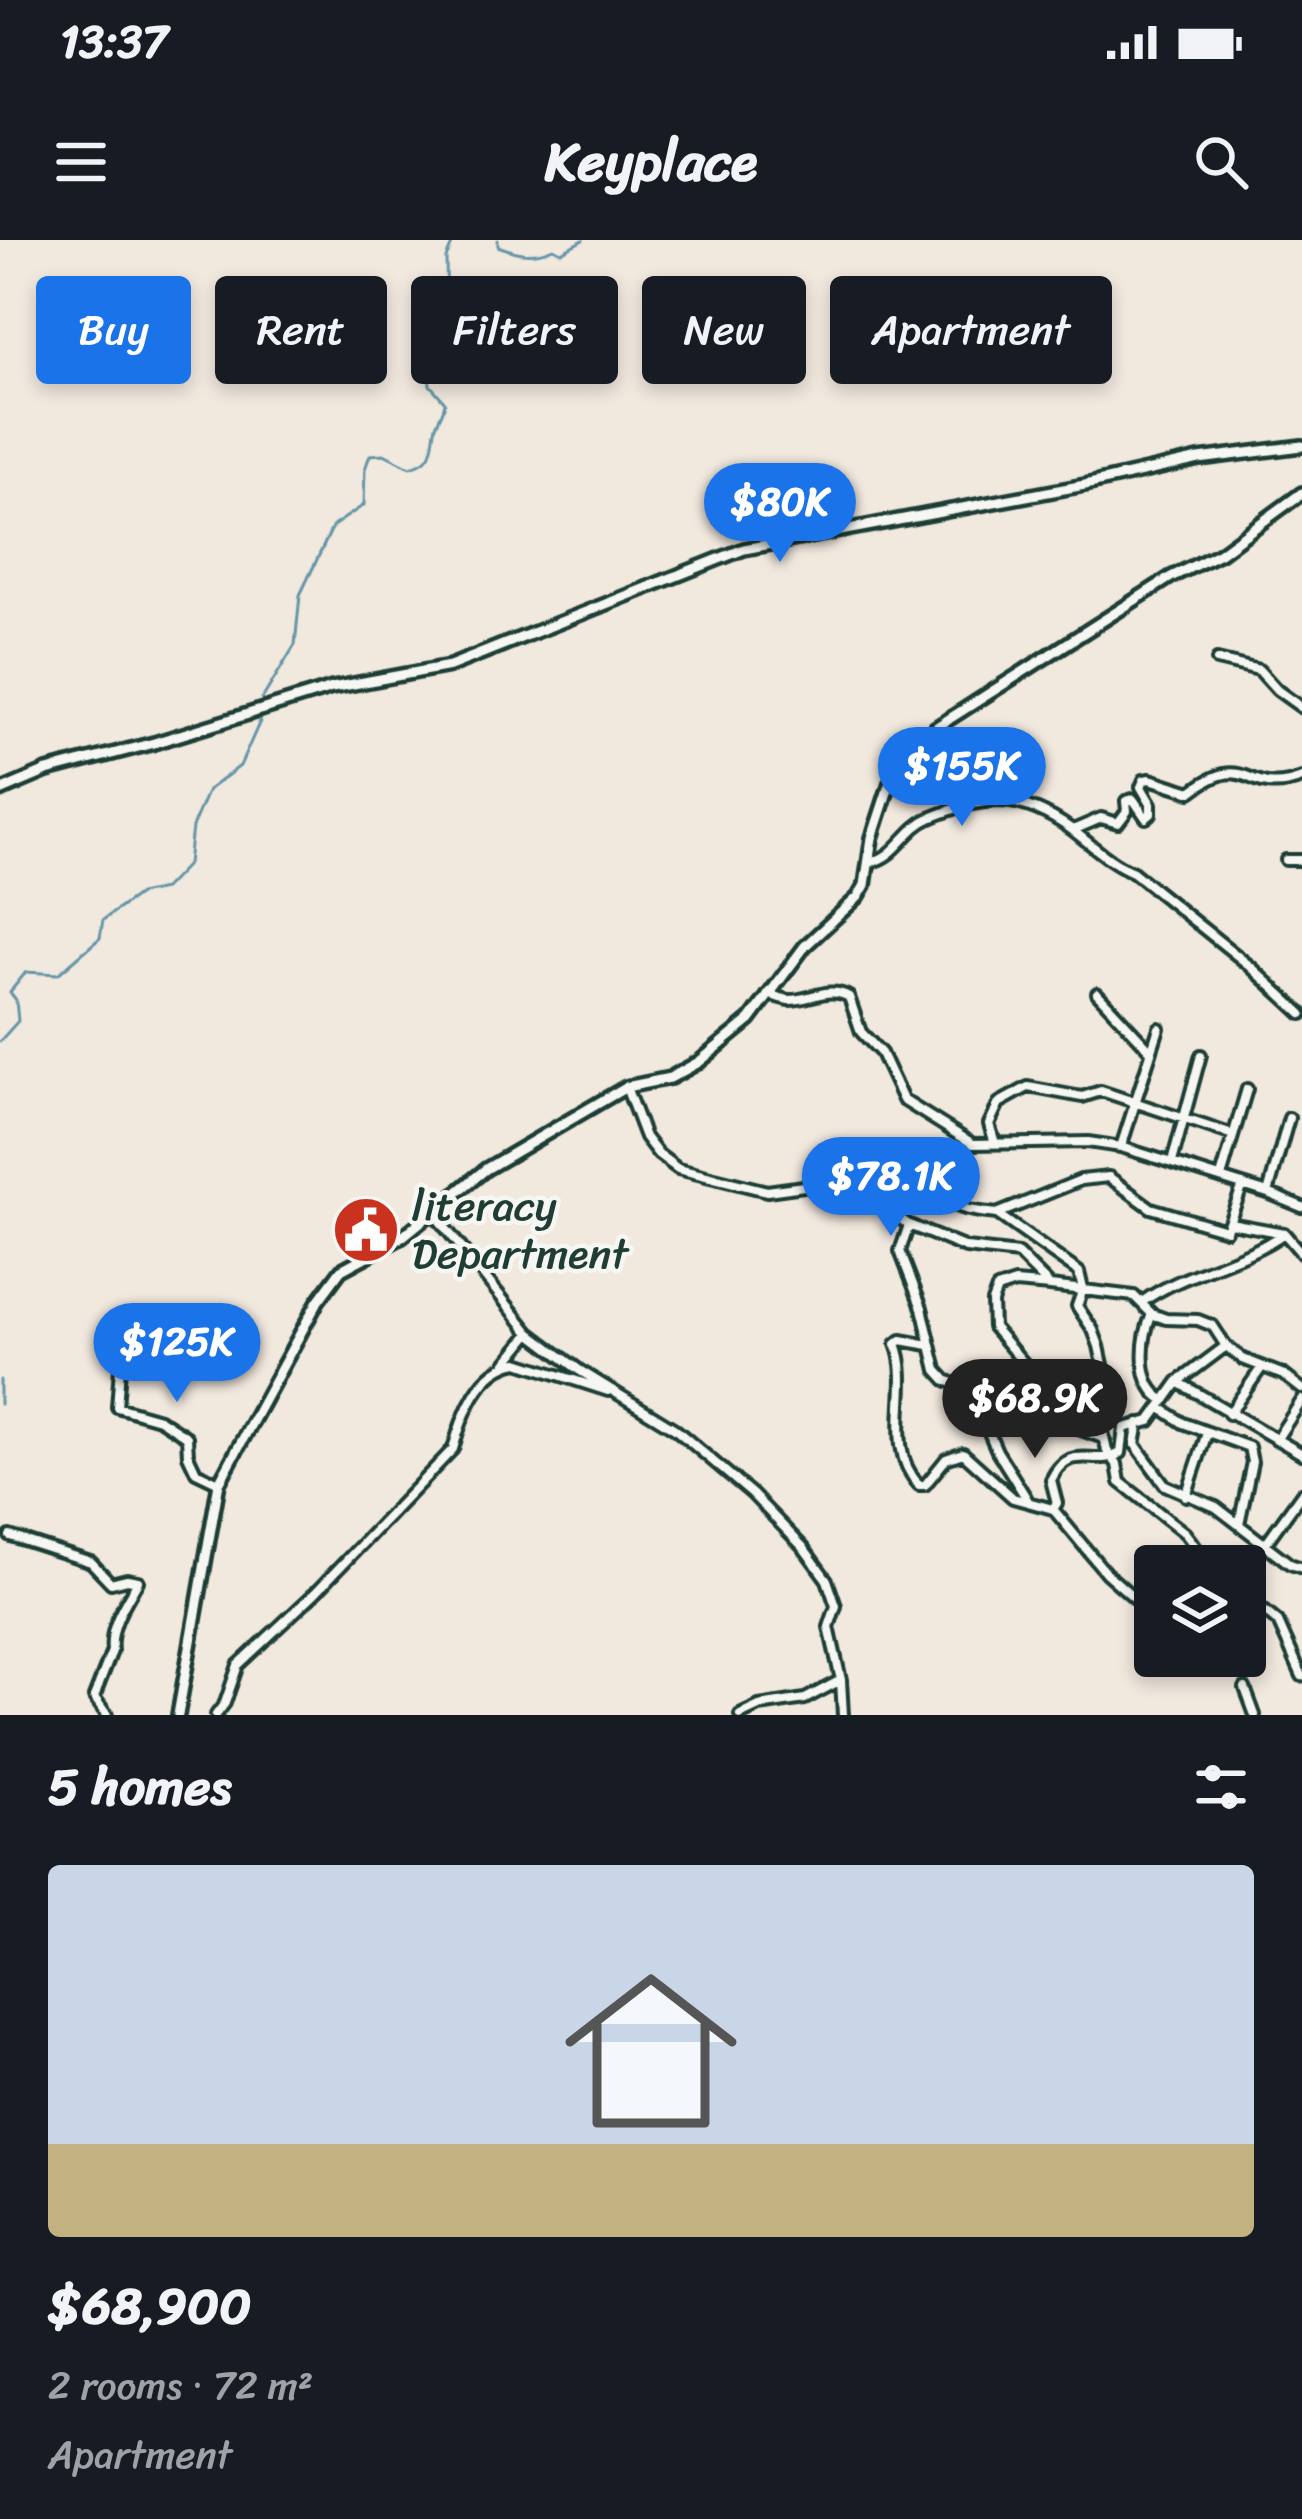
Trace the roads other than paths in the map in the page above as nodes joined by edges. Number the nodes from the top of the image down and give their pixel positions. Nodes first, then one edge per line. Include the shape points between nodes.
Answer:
1 (1301, 448) edge
2 (1302, 494) edge
3 (1216, 660) dead end
4 (1302, 708) edge
5 (1302, 778) edge
6 (0, 790) edge
7 (1072, 830) junction
8 (1286, 860) dead end
9 (1302, 860) edge
10 (871, 862) junction
11 (768, 994) junction
12 (1097, 994) dead end
13 (1302, 1014) edge
14 (1159, 1028) dead end
15 (1151, 1051) junction
16 (1202, 1055) dead end
17 (626, 1087) junction
18 (1247, 1089) dead end
19 (1134, 1101) junction
20 (1185, 1118) junction
21 (1289, 1118) dead end
22 (1233, 1135) junction
23 (994, 1140) junction
24 (1121, 1147) junction
25 (1172, 1162) junction
26 (947, 1174) dead end
27 (1221, 1177) junction
28 (1243, 1185) junction
29 (1268, 1192) junction
30 (1302, 1208) edge
31 (431, 1210) junction
32 (997, 1214) junction
33 (1230, 1223) junction
34 (909, 1225) junction
35 (1284, 1233) junction
36 (1302, 1255) edge
37 (1050, 1286) junction
38 (1083, 1289) junction
39 (1142, 1302) junction
40 (1152, 1314) junction
41 (530, 1333) junction
42 (122, 1342) dead end
43 (929, 1345) junction
44 (1226, 1346) junction
45 (505, 1364) junction
46 (1262, 1367) junction
47 (1178, 1382) junction
48 (1302, 1389) edge
49 (615, 1393) junction
50 (1302, 1400) edge
51 (1162, 1404) junction
52 (1228, 1414) junction
53 (1139, 1423) junction
54 (1208, 1433) junction
55 (1105, 1439) junction
56 (1276, 1440) junction
57 (1302, 1454) edge
58 (1111, 1458) junction
59 (219, 1483) junction
60 (1302, 1493) edge
61 (1186, 1496) junction
62 (1028, 1501) junction
63 (1054, 1509) junction
64 (1239, 1524) junction
65 (10, 1536) dead end
66 (1266, 1544) junction
67 (1194, 1545) edge
68 (1302, 1568) edge
69 (1134, 1598) edge
70 (1266, 1612) edge
71 (1302, 1676) edge
72 (841, 1680) junction
73 (1246, 1688) dead end
74 (107, 1715) edge
75 (178, 1715) edge
76 (216, 1715) edge
77 (740, 1715) edge
78 (843, 1715) edge
79 (1255, 1715) edge

1 - 6 main road via 1199,460 744,549 450,666 332,688
2 - 10 main road via 935,728 890,783
3 - 4 street via 1259,670
5 - 7 street via 1270,786 1219,772 1191,792 1150,779 1141,787 1146,818 1126,801 1118,823 1101,818
7 - 10 street via 1046,813 989,798 920,822
7 - 13 street
8 - 9 street
10 - 11 main road via 858,897
11 - 17 main road via 699,1062
11 - 23 street via 849,997 903,1100 973,1144
12 - 15 street
14 - 15 street
15 - 19 street
16 - 20 street
17 - 31 main road
17 - 34 street via 645,1137 678,1168 766,1191 811,1185 874,1200
18 - 22 street
19 - 20 street
19 - 23 street via 1101,1090 1082,1097 1028,1087 999,1103 989,1124
19 - 24 street
20 - 22 street
20 - 25 street
21 - 29 street
22 - 27 street
23 - 24 street
24 - 25 street
25 - 27 street
26 - 32 street via 947,1203
27 - 28 street
28 - 29 street
28 - 33 street
29 - 30 street
31 - 41 street
31 - 59 main road via 402,1237 341,1270
32 - 33 street via 1081,1180 1109,1178 1151,1208 1226,1230
32 - 38 street via 1079,1272
33 - 35 street
34 - 37 street via 966,1248 1018,1254
34 - 43 street via 900,1251
35 - 36 street
35 - 39 street
37 - 38 street
37 - 55 street via 997,1289 993,1327 1081,1430
38 - 39 street
38 - 55 street via 1077,1306 1094,1330 1108,1388 1100,1418
39 - 40 street
40 - 44 street via 1213,1326
40 - 51 street via 1146,1379
41 - 45 street
41 - 49 street
42 - 59 street via 117,1407 187,1437 196,1472
43 - 62 street via 946,1380 971,1391
43 - 62 street via 896,1344 898,1415 911,1476 925,1485 946,1459 963,1453 1012,1498
44 - 46 street
44 - 47 street
45 - 49 street
45 - 76 street via 479,1386 453,1449 238,1665
46 - 48 street
46 - 52 street
47 - 51 street
47 - 52 street
49 - 72 street via 690,1441 803,1547 836,1606 830,1627
50 - 56 street
51 - 53 street
51 - 54 street
52 - 56 street
53 - 58 street via 1124,1428 1121,1453
53 - 61 street via 1135,1444 1143,1458
54 - 61 street
54 - 64 street via 1252,1454
55 - 58 street
56 - 57 street
58 - 63 street via 1075,1456 1063,1464 1052,1480
58 - 67 street via 1120,1482
59 - 75 main road
60 - 66 street
61 - 64 street
62 - 63 street
63 - 69 street
64 - 66 street
65 - 74 street via 92,1562 111,1583 138,1581 94,1697
66 - 68 street
70 - 71 street
72 - 77 street via 805,1700
72 - 78 street
73 - 79 street

